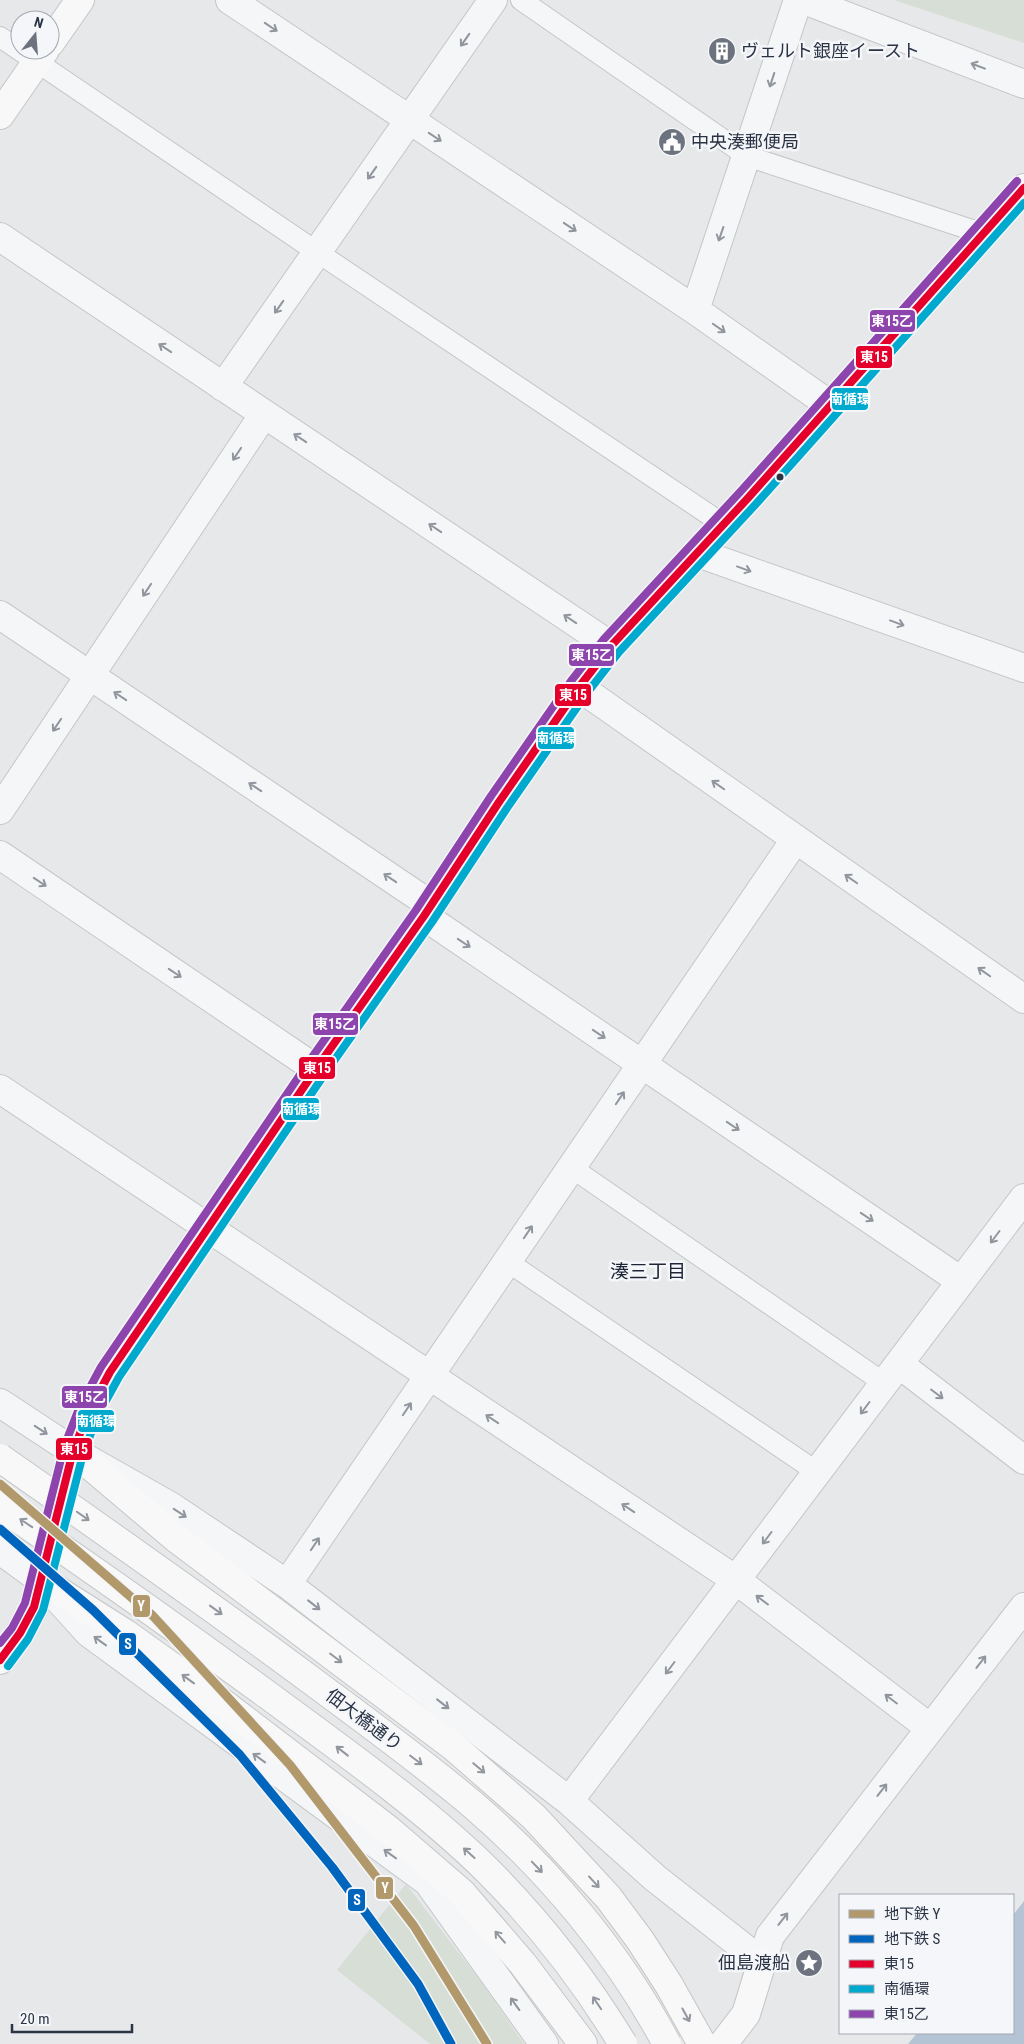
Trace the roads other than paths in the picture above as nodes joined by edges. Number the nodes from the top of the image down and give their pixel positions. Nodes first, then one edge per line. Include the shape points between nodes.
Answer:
1 (80, 0) edge
2 (230, 0) edge
3 (493, 0) edge
4 (521, 0) edge
5 (798, 0) edge
6 (804, 0) edge
7 (60, 29) edge
8 (38, 60) edge
9 (55, 60) edge
10 (1024, 84) edge
11 (0, 115) edge
12 (409, 120) junction
13 (747, 156) junction
14 (1024, 188) edge
15 (984, 234) junction
16 (0, 237) edge
17 (317, 252) junction
18 (695, 310) junction
19 (223, 387) junction
20 (830, 405) junction
21 (264, 414) junction
22 (723, 524) junction
23 (698, 552) junction
24 (0, 615) edge
25 (611, 646) junction
26 (1024, 668) edge
27 (90, 676) junction
28 (578, 687) junction
29 (0, 810) edge
30 (795, 840) junction
31 (0, 855) edge
32 (427, 910) junction
33 (1024, 999) edge
34 (643, 1064) junction
35 (316, 1068) junction
36 (0, 1089) edge
37 (572, 1168) junction
38 (1024, 1198) edge
39 (207, 1228) junction
40 (508, 1262) junction
41 (961, 1281) junction
42 (891, 1374) junction
43 (429, 1377) junction
44 (0, 1403) edge
45 (73, 1451) junction
46 (0, 1458) edge
47 (1024, 1460) edge
48 (817, 1472) junction
49 (0, 1506) edge
50 (0, 1550) edge
51 (41, 1580) junction
52 (736, 1580) junction
53 (287, 1584) junction
54 (1024, 1607) edge
55 (0, 1660) edge
56 (930, 1728) junction
57 (570, 1801) junction
58 (762, 1962) junction
59 (544, 2044) edge
60 (583, 2044) edge
61 (623, 2044) edge
62 (667, 2044) edge
63 (702, 2044) edge
64 (723, 2044) edge

1 - 7 main road
2 -> 12 street
3 -> 12 street
4 - 13 lane
5 -> 13 street
10 -> 6 street
8 - 11 main road
9 - 17 lane
12 -> 17 street
12 -> 18 street
13 - 15 lane
13 -> 18 street
14 - 15 main road
15 - 20 main road
19 -> 16 street
17 -> 19 street
17 - 22 lane
18 -> 20 street
19 - 21 street
20 - 22 main road
25 -> 21 street
21 -> 27 street
22 - 23 main road
23 - 25 main road
23 -> 26 street
24 - 27 street
25 - 28 main road
27 -> 29 street
32 -> 27 street
30 -> 28 street
28 - 32 main road
33 -> 30 street
30 - 34 street
31 -> 35 street
32 -> 34 street
32 - 35 main road
37 -> 34 street
34 -> 41 street
35 - 39 main road
36 - 39 street
40 -> 37 street
37 - 42 lane
38 -> 41 street
39 - 43 street
39 - 45 main road via 110,1372
40 - 43 street
40 - 48 lane
41 - 42 street
42 -> 47 street
42 -> 48 street
52 -> 43 street
53 -> 43 street
44 -> 45 street
45 - 51 main road
45 -> 53 street via 170,1506
45 -> 63 main road via 177,1539 454,1747 534,1817 608,1897 640,1940
46 -> 62 main road, 佃大橋通り, bridge via 238,1626 473,1805 513,1842 583,1919 643,2002
48 -> 52 street
61 -> 49 main road, bridge via 582,1980 520,1903 448,1834 329,1740
50 - 51 street
51 - 55 main road via 34,1607 20,1634
59 -> 51 street via 428,1882 89,1633
60 -> 51 main road via 524,1964 462,1893 389,1830 228,1708 119,1630
56 -> 52 street
52 -> 57 street
53 -> 57 street
56 -> 54 street
58 -> 56 street via 770,1936
57 - 58 street via 655,1878
58 - 64 main road via 746,2014

